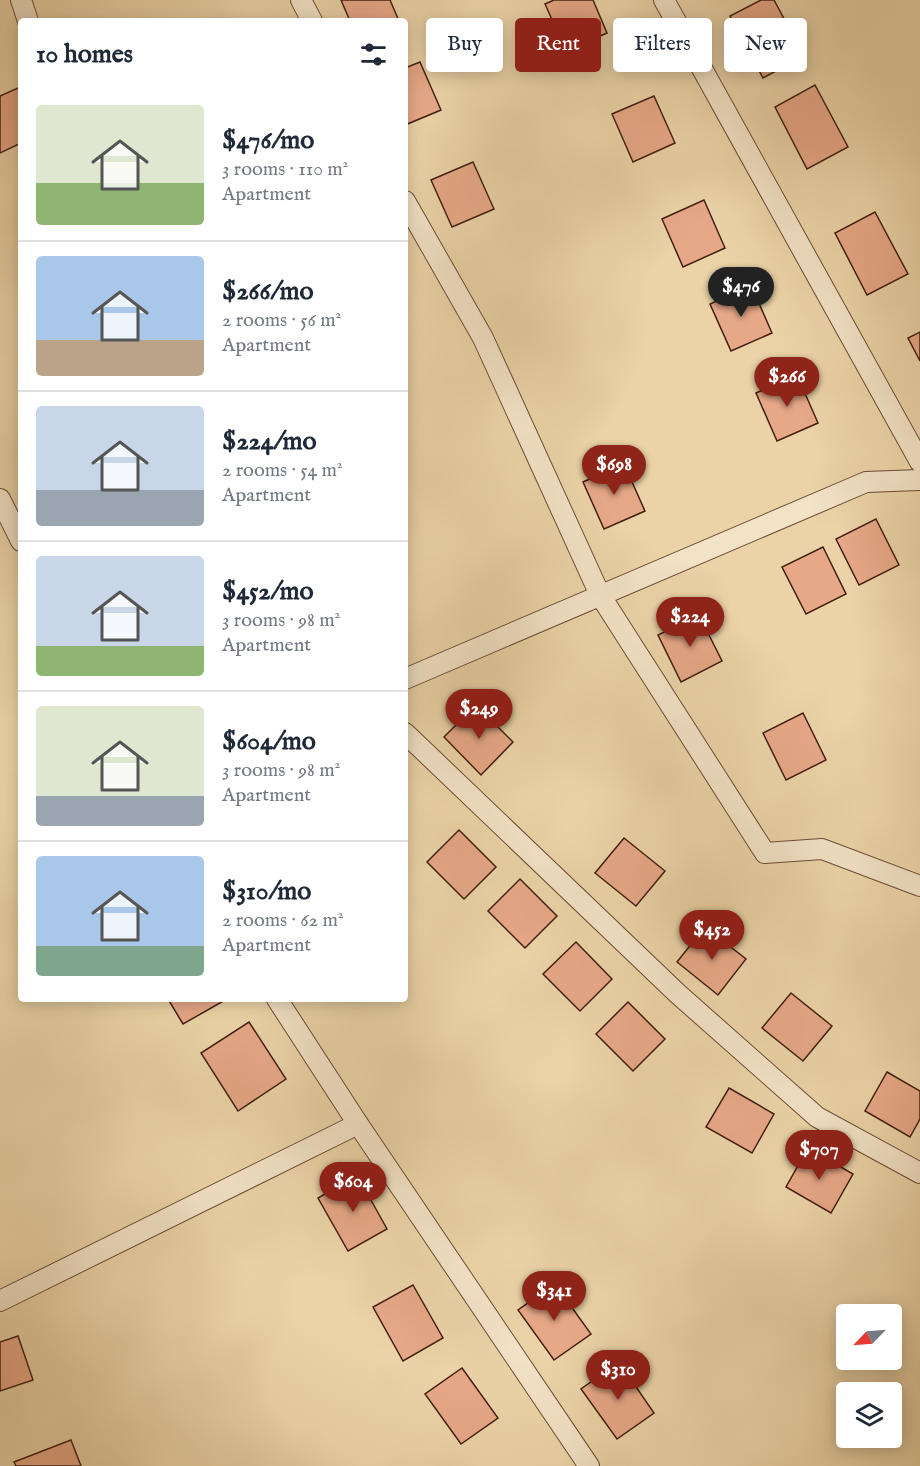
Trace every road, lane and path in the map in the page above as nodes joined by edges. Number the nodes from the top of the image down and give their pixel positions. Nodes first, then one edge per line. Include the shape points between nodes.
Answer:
1 (21, 0) edge
2 (301, 0) edge
3 (664, 0) edge
4 (27, 18) edge
5 (310, 18) edge
6 (408, 206) edge
7 (920, 462) edge
8 (920, 480) edge
9 (0, 498) edge
10 (18, 535) edge
11 (600, 595) junction
12 (408, 679) edge
13 (408, 736) edge
14 (920, 886) edge
15 (279, 1002) edge
16 (358, 1124) junction
17 (920, 1173) edge
18 (0, 1301) edge
19 (588, 1466) edge

1 - 4 street
2 - 5 street
3 - 7 street
6 - 11 street via 483,338
8 - 11 street via 866,482
9 - 10 street
11 - 12 street
11 - 14 street via 765,853 822,849
13 - 17 street via 678,994 817,1117
15 - 16 street
16 - 18 street
16 - 19 street

